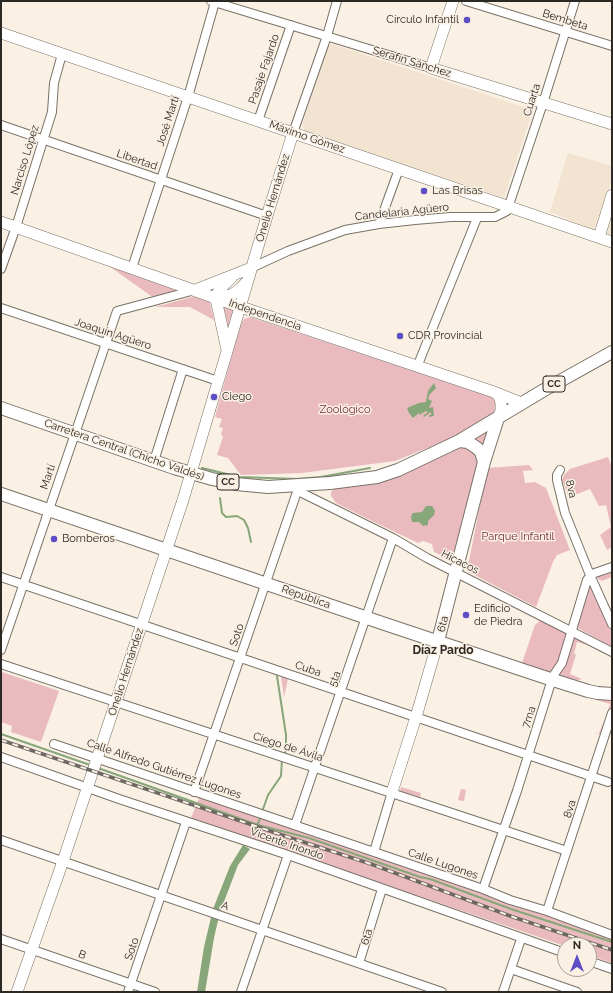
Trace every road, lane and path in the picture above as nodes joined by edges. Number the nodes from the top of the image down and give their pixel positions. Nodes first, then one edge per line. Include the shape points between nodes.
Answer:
1 (337, 1) edge
2 (453, 1) edge
3 (466, 1) edge
4 (575, 1) edge
5 (213, 2) edge
6 (291, 25) junction
7 (566, 31) junction
8 (1, 33) edge
9 (327, 36) junction
10 (612, 46) edge
11 (62, 54) junction
12 (431, 68) junction
13 (188, 97) junction
14 (543, 103) junction
15 (258, 121) junction
16 (612, 124) edge
17 (1, 125) edge
18 (293, 133) junction
19 (44, 140) junction
20 (399, 168) junction
21 (160, 180) junction
22 (612, 195) edge
23 (510, 206) junction
24 (267, 216) junction
25 (477, 218) junction
26 (1, 222) edge
27 (380, 224) junction
28 (16, 227) junction
29 (599, 237) junction
30 (612, 242) edge
31 (132, 268) junction
32 (251, 268) junction
33 (1, 270) edge
34 (232, 277) junction
35 (248, 280) junction
36 (195, 290) junction
37 (217, 299) junction
38 (241, 307) junction
39 (1, 308) edge
40 (105, 343) junction
41 (227, 350) junction
42 (612, 352) edge
43 (612, 361) edge
44 (417, 367) junction
45 (183, 369) junction
46 (218, 380) junction
47 (494, 392) junction
48 (525, 406) junction
49 (1, 408) edge
50 (498, 418) junction
51 (494, 430) junction
52 (74, 434) junction
53 (459, 441) junction
54 (154, 461) junction
55 (484, 462) junction
56 (560, 470) dead end
57 (191, 474) junction
58 (299, 488) junction
59 (1, 494) edge
60 (48, 510) junction
61 (393, 538) junction
62 (166, 550) junction
63 (612, 567) edge
64 (456, 572) junction
65 (590, 575) junction
66 (1, 577) edge
67 (266, 584) junction
68 (23, 585) junction
69 (367, 618) junction
70 (142, 624) junction
71 (612, 624) edge
72 (571, 631) junction
73 (438, 642) junction
74 (1, 650) edge
75 (612, 652) edge
76 (240, 658) junction
77 (1, 664) edge
78 (552, 680) junction
79 (342, 692) junction
80 (612, 694) edge
81 (116, 702) junction
82 (612, 713) edge
83 (416, 717) junction
84 (214, 734) junction
85 (54, 744) dead end
86 (528, 755) junction
87 (1, 758) edge
88 (96, 763) junction
89 (315, 768) junction
90 (592, 776) junction
91 (608, 782) dead end
92 (87, 787) junction
93 (194, 792) junction
94 (392, 792) junction
95 (266, 816) joint
96 (186, 822) junction
97 (295, 825) junction
98 (504, 829) junction
99 (1, 840) edge
100 (567, 851) junction
101 (374, 852) junction
102 (288, 855) junction
103 (63, 861) junction
104 (382, 889) junction
105 (483, 889) junction
106 (162, 895) junction
107 (547, 911) junction
108 (262, 929) junction
109 (612, 935) edge
110 (1, 938) edge
111 (521, 939) junction
112 (32, 949) junction
113 (557, 950) edge
114 (359, 963) junction
115 (597, 964) edge
116 (511, 969) junction
117 (612, 969) edge
118 (131, 984) junction
119 (17, 992) edge
120 (128, 992) edge
121 (155, 992) edge
122 (241, 992) edge
123 (442, 992) edge
124 (503, 992) edge
125 (577, 992) edge

1 - 9 street, Onelio Hernández
2 - 12 street
3 - 7 street, Bembeta
4 - 7 street, Cuarta
5 - 6 street, Serafín Sánchez
5 - 13 street, José Martí
6 - 9 street, Serafín Sánchez
6 - 15 street, Pasaje Fajardo
7 - 10 street, Bembeta
7 - 14 street, Cuarta
8 - 11 street, Máximo Gómez
9 - 12 street, Serafín Sánchez
9 - 18 street, Onelio Hernández
11 - 13 street, Máximo Gómez
11 - 19 street, Narciso López via 54,83 52,112
12 - 14 street, Serafín Sánchez
13 - 15 street, Máximo Gómez
13 - 21 street, José Martí
14 - 16 street, Serafín Sánchez
14 - 23 street, Cuarta
15 - 18 street, Máximo Gómez
17 - 19 street, Libertad
18 - 20 street, Máximo Gómez
18 - 24 street, Onelio Hernández
19 - 21 street, Libertad
19 - 28 street, Narciso López
20 - 23 street, Máximo Gómez
20 - 27 street
21 - 24 street, Libertad
21 - 31 street, José Martí
22 - 29 street
23 - 25 street, Candelaria Agüero via 507,212 500,216
23 - 29 street, Máximo Gómez
24 - 32 street, Onelio Hernández
25 - 27 street, Candelaria Agüero via 451,217
25 - 44 street
26 - 28 street, Independencia
27 - 32 street, Candelaria Agüero via 345,230
28 - 31 street, Independencia
28 - 33 street, Narciso López
29 - 30 street, Máximo Gómez
31 - 36 street, Independencia
32 - 34 street
32 - 35 street, Onelio Hernández
34 - 36 street
34 - 37 street via 219,290
35 - 37 street via 233,294
35 - 38 street, Onelio Hernández
36 - 37 street, Independencia
36 - 40 street, Martí via 117,311
37 - 38 street, Independencia
37 - 41 street, Onelio Hernández
38 - 41 street, Onelio Hernández
38 - 44 street, Independencia
39 - 40 street, Joaquín Agüero
40 - 45 street, Joaquín Agüero
40 - 52 street, Martí
41 - 46 street, Onelio Hernández
42 - 48 main road, CC
43 - 48 main road, CC
44 - 47 street, Independencia
45 - 46 street, Joaquín Agüero
45 - 54 street
46 - 57 street, Onelio Hernández
47 - 48 street, Independencia
47 - 50 street via 499,396 501,403
48 - 50 main road, CC
48 - 51 main road, CC
49 - 52 main road, Carretera Central (Chicho Valdés) / CC
50 - 51 main road, 6ta
50 - 53 main road, Carretera Central (Chicho Valdés) / CC
51 - 55 main road, 6ta
52 - 54 main road, Carretera Central (Chicho Valdés) / CC
52 - 60 street, Martí
53 - 55 main road via 468,442 481,452
53 - 58 main road, Carretera Central (Chicho Valdés) / CC via 398,470 377,477
54 - 57 main road, Carretera Central (Chicho Valdés) / CC
55 - 64 main road, 6ta
56 - 65 street, 8va via 557,475 558,490
57 - 58 main road, Carretera Central (Chicho Valdés) / CC via 236,484
57 - 62 street, Onelio Hernández
58 - 61 street, Hicacos
58 - 67 street, Soto
59 - 60 main road, República
60 - 62 main road, República
60 - 68 street, Martí
61 - 64 street, Hicacos
61 - 69 street, 5ta
62 - 67 main road, República
62 - 70 street, Onelio Hernández
63 - 65 street
64 - 72 street, Hicacos
64 - 73 main road, 6ta
65 - 71 street, 8va
65 - 72 street, 7ma
66 - 68 street, Cuba
67 - 69 main road, República
67 - 76 street, Soto
68 - 70 street, Cuba
68 - 74 street, Martí
69 - 73 main road, República
69 - 79 street, 5ta
70 - 76 street, Cuba
70 - 81 street, Onelio Hernández
72 - 75 street, Hicacos
72 - 78 street, 7ma via 562,663
73 - 78 main road, República
73 - 83 street, 6ta
76 - 79 street, Cuba
76 - 84 street, Soto
77 - 81 street, Ciego de Ávila
78 - 80 main road, República via 588,691
78 - 86 street, 7ma
79 - 83 street, Cuba
79 - 89 street, 5ta
81 - 84 street, Ciego de Ávila
81 - 88 street, Onelio Hernández
82 - 90 street, 8va
83 - 86 street, Cuba
83 - 94 street, 6ta
84 - 89 street, Ciego de Ávila
84 - 93 street, Soto
85 - 88 street, Calle Alfredo Gutiérrez Lugones
86 - 90 street, Cuba
86 - 98 street, 7ma
87 - 92 street, Vicente Iriondo
88 - 92 street, Onelio Hernández
88 - 93 street, Calle Alfredo Gutiérrez Lugones
89 - 94 street, Ciego de Ávila
89 - 97 street, 5ta
90 - 91 street, Cuba
90 - 100 street, 8va
92 - 96 street, Vicente Iriondo
92 - 103 street, Onelio Hernández
93 - 95 street, Calle Alfredo Gutiérrez Lugones
94 - 98 street, Ciego de Ávila
94 - 101 street, 6ta
95 - 97 street, Calle Lugones
96 - 102 street, Vicente Iriondo
96 - 106 street, Soto
97 - 101 street, Calle Lugones
98 - 100 street, Ciego de Ávila
98 - 105 street, 7ma
99 - 103 street, A
100 - 107 street, 8va
101 - 105 street, Calle Lugones
102 - 104 street, Vicente Iriondo
102 - 108 street
103 - 106 street, A
103 - 112 street, Onelio Hernández
104 - 111 street, Vicente Iriondo
104 - 114 street, 6ta
105 - 107 street, Calle Lugones
106 - 108 street, A
106 - 118 street, Soto
107 - 109 street, Calle Lugones
108 - 114 street, A
108 - 122 street
110 - 112 street, B
111 - 113 street, Vicente Iriondo
111 - 116 street
112 - 118 street, B
112 - 119 street, Onelio Hernández
114 - 123 street, A
115 - 117 street
116 - 124 street
116 - 125 street
118 - 120 street, Soto
118 - 121 street, B

